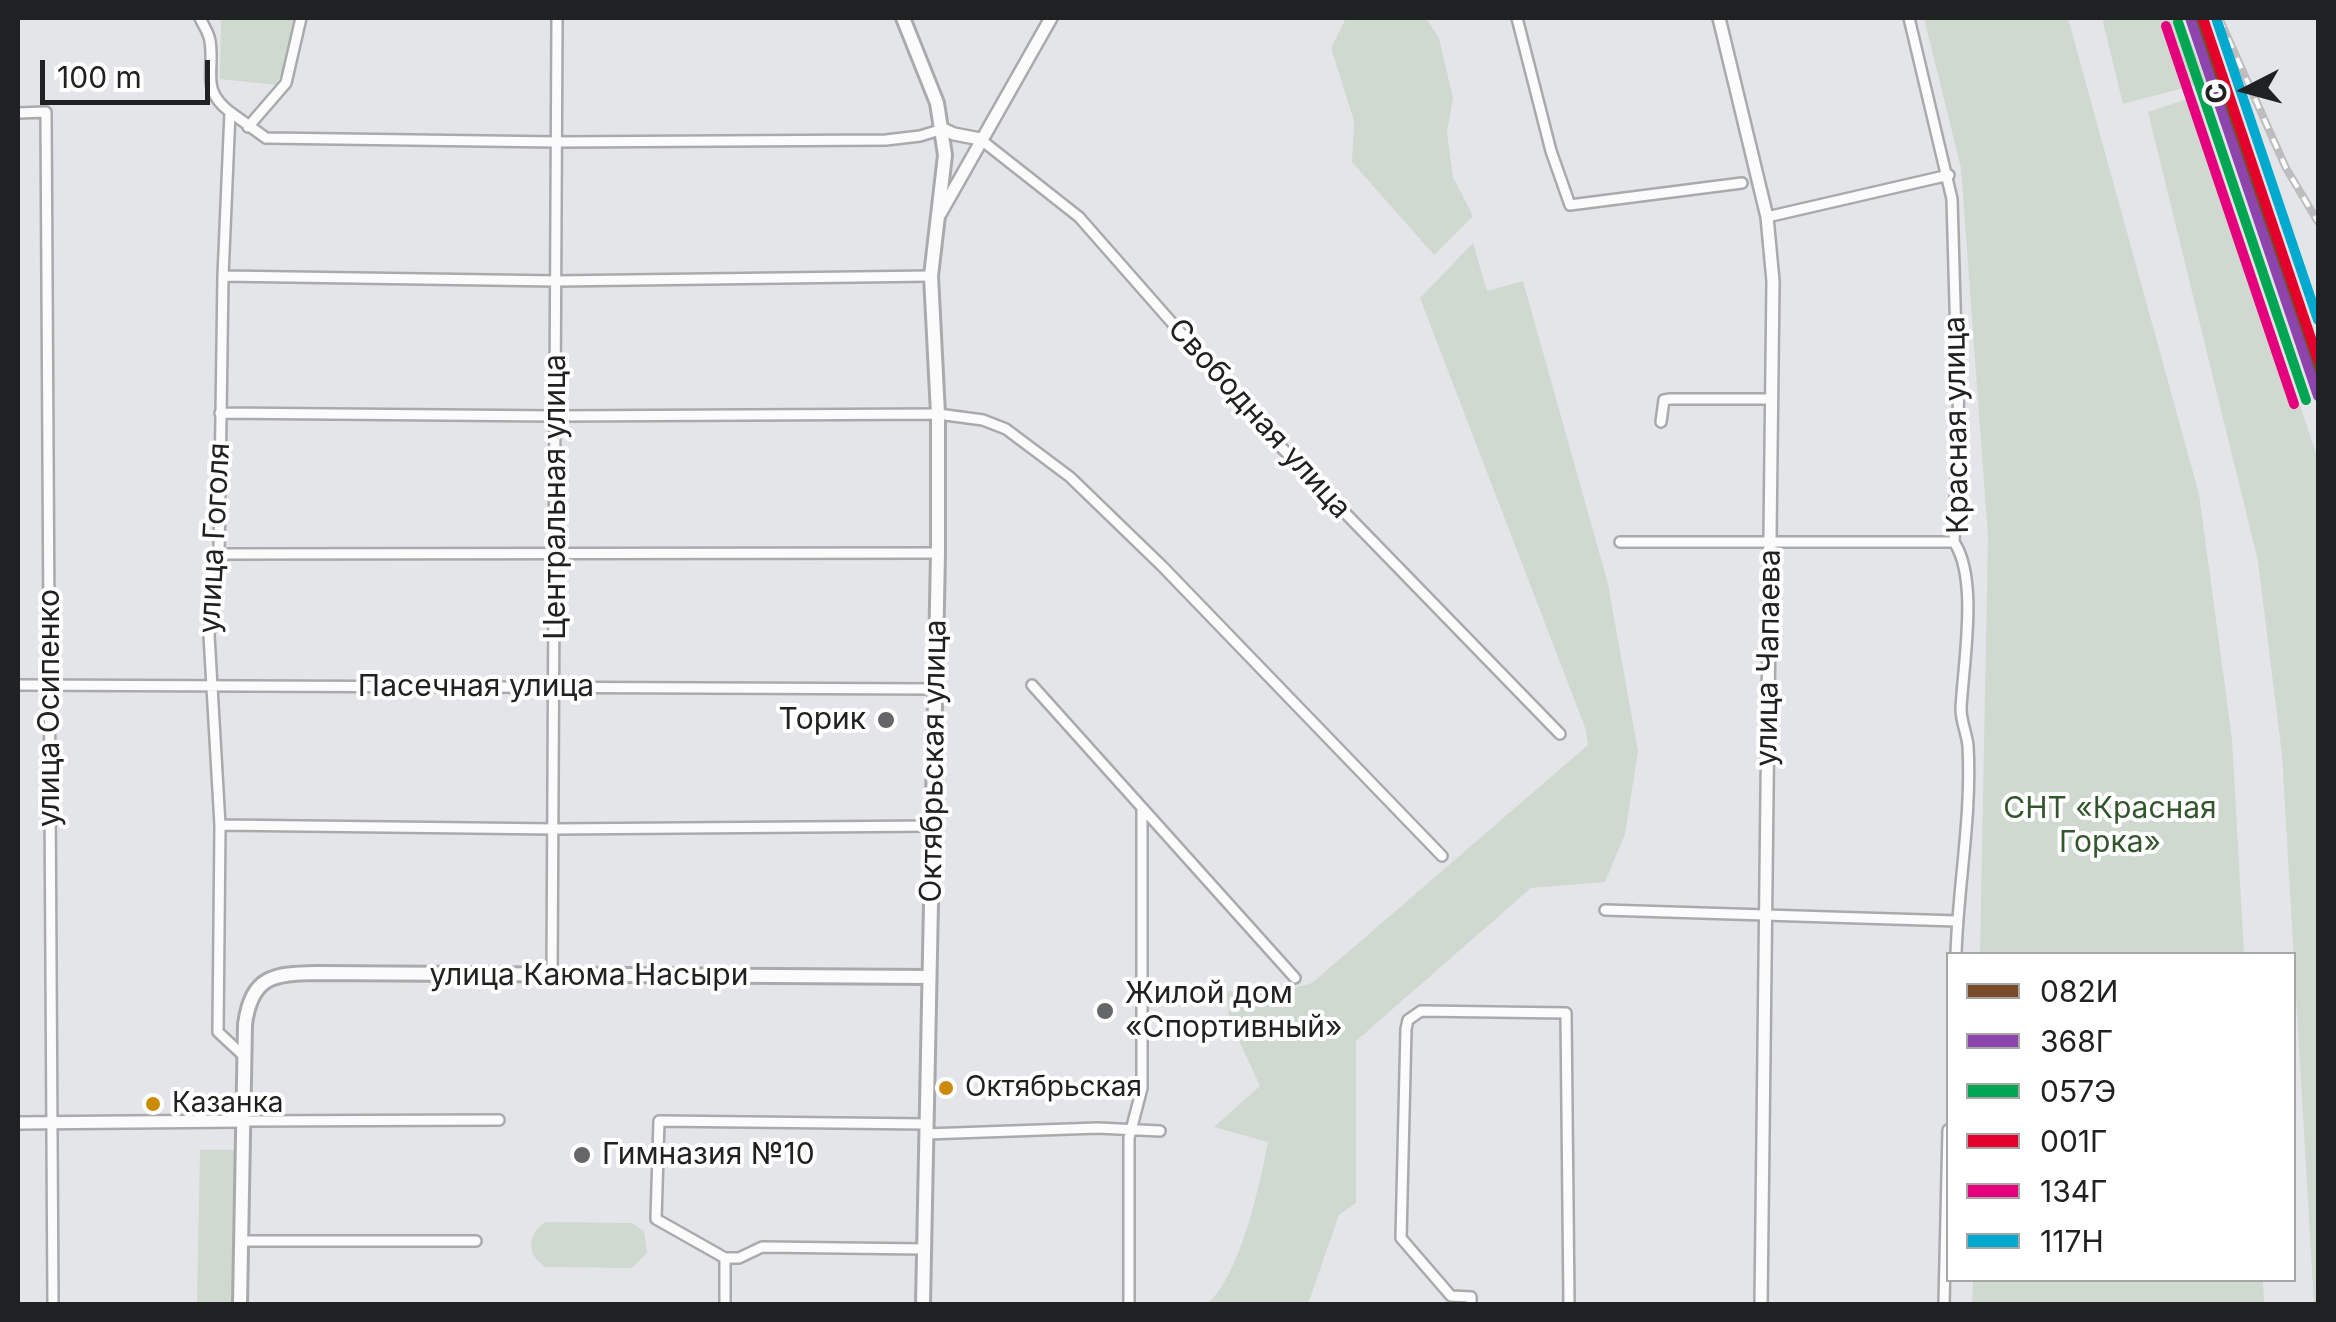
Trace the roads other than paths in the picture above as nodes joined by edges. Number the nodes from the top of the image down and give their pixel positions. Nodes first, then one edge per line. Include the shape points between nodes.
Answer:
1 (200, 18) edge
2 (302, 18) edge
3 (557, 18) edge
4 (903, 18) edge
5 (1051, 18) edge
6 (1516, 18) edge
7 (1719, 18) edge
8 (1909, 18) edge
9 (230, 112) junction
10 (18, 113) edge
11 (248, 127) junction
12 (942, 128) junction
13 (980, 139) junction
14 (557, 142) junction
15 (1948, 175) junction
16 (1742, 184) dead end
17 (1767, 217) junction
18 (938, 218) junction
19 (223, 276) junction
20 (931, 276) junction
21 (556, 281) junction
22 (1771, 398) junction
23 (220, 413) junction
24 (938, 414) junction
25 (556, 416) junction
26 (1662, 422) dead end
27 (1620, 542) dead end
28 (1954, 542) junction
29 (1770, 543) junction
30 (938, 553) junction
31 (219, 554) junction
32 (556, 555) junction
33 (18, 685) edge
34 (50, 685) junction
35 (1032, 685) dead end
36 (211, 686) junction
37 (556, 687) junction
38 (935, 688) junction
39 (1560, 734) dead end
40 (1142, 808) junction
41 (220, 825) junction
42 (932, 826) junction
43 (555, 829) junction
44 (1442, 856) dead end
45 (1605, 910) dead end
46 (1767, 916) junction
47 (1957, 920) junction
48 (1956, 952) edge
49 (552, 977) junction
50 (930, 977) junction
51 (1295, 978) dead end
52 (245, 1057) junction
53 (242, 1120) junction
54 (499, 1120) dead end
55 (53, 1122) junction
56 (18, 1123) edge
57 (926, 1129) junction
58 (1131, 1130) junction
59 (1160, 1131) dead end
60 (1946, 1217) edge
61 (241, 1241) junction
62 (476, 1241) dead end
63 (924, 1249) junction
64 (725, 1258) junction
65 (53, 1304) edge
66 (240, 1304) edge
67 (725, 1304) edge
68 (923, 1304) edge
69 (1129, 1304) edge
70 (1472, 1304) edge
71 (1569, 1304) edge
72 (1761, 1304) edge
73 (1944, 1304) edge

1 - 9 street, улица Гоголя via 210,38 210,87
2 - 11 street via 286,82
3 - 14 street, Центральная улица
4 - 12 main road, Октябрьская улица
5 - 13 street, Октябрьская улица
6 - 16 street via 1570,205
7 - 17 street, улица Чапаева
8 - 15 street, Красная улица
9 - 11 street
9 - 19 street, улица Гоголя
10 - 34 street, улица Осипенко via 46,112
11 - 14 street via 266,138
12 - 13 street, Свободная улица
12 - 14 street via 886,140
12 - 18 main road, Октябрьская улица
13 - 18 street, Октябрьская улица
13 - 39 street, Свободная улица via 1079,217 1282,448
14 - 21 street, Центральная улица
15 - 17 street
15 - 28 street, Красная улица via 1960,352
17 - 22 street, улица Чапаева
18 - 20 main road, Октябрьская улица
19 - 21 street
19 - 23 street, улица Гоголя
20 - 21 street
20 - 24 main road, Октябрьская улица
21 - 25 street, Центральная улица
22 - 26 street via 1664,400
22 - 29 street, улица Чапаева
23 - 25 street
23 - 31 street, улица Гоголя
24 - 25 street
24 - 30 main road, Октябрьская улица
24 - 44 street via 1006,429 1070,478
25 - 32 street, Центральная улица
27 - 29 street
28 - 29 street
28 - 47 street, Красная улица via 1965,570 1961,714 1968,744
29 - 46 street, улица Чапаева
30 - 32 street
30 - 38 main road, Октябрьская улица
31 - 32 street
31 - 36 street, улица Гоголя via 209,635
32 - 37 street, Центральная улица
33 - 34 street, Пасечная улица
34 - 36 street, Пасечная улица
34 - 55 street, улица Осипенко
35 - 40 street
36 - 37 street, Пасечная улица
36 - 41 street, улица Гоголя
37 - 38 street, Пасечная улица
37 - 43 street, Центральная улица
38 - 42 main road, Октябрьская улица
40 - 51 street
40 - 58 street via 1142,1088
41 - 43 street
41 - 52 street, улица Гоголя via 218,1032
42 - 43 street
42 - 50 main road, Октябрьская улица
43 - 49 street, Центральная улица
45 - 46 street
46 - 47 street
46 - 72 street, улица Чапаева
47 - 48 street, Красная улица
49 - 50 main road, улица Каюма Насыри
49 - 52 main road, улица Каюма Насыри via 285,974 254,992
50 - 57 main road, Октябрьская улица
52 - 53 main road
53 - 54 street
53 - 55 street
53 - 61 main road
55 - 56 street
55 - 65 street, улица Осипенко
57 - 58 street
57 - 63 main road, Октябрьская улица
57 - 64 street via 659,1121 656,1219
58 - 59 street
58 - 69 street
60 - 73 street
61 - 62 street
61 - 66 main road
63 - 64 street via 762,1247
63 - 68 main road, Октябрьская улица
64 - 67 street
70 - 71 street via 1471,1297 1451,1296 1402,1238 1406,1029 1422,1011 1566,1013

